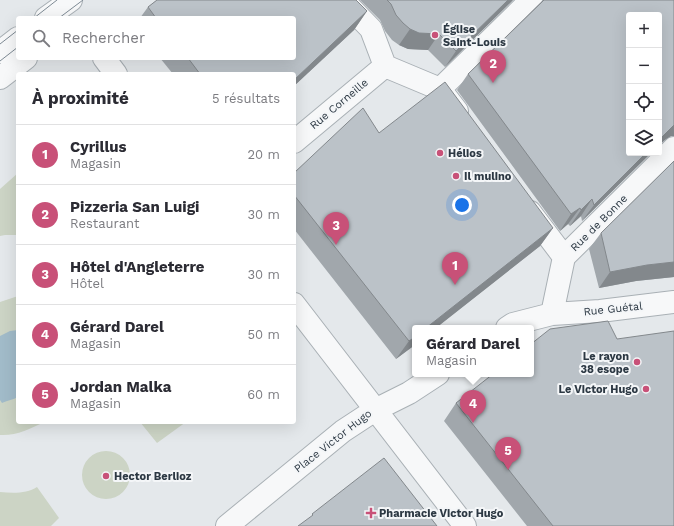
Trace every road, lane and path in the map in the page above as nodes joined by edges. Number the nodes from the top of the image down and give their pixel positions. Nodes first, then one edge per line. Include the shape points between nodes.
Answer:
1 (344, 0) edge
2 (531, 0) edge
3 (67, 6) edge
4 (50, 16) edge
5 (16, 40) edge
6 (0, 52) edge
7 (23, 60) edge
8 (106, 60) edge
9 (385, 66) junction
10 (114, 72) edge
11 (0, 78) edge
12 (440, 89) junction
13 (468, 127) edge
14 (296, 140) edge
15 (674, 148) edge
16 (518, 195) edge
17 (564, 257) junction
18 (674, 302) edge
19 (296, 307) edge
20 (552, 314) junction
21 (512, 325) edge
22 (433, 377) edge
23 (376, 410) junction
24 (227, 526) edge
25 (465, 526) edge

1 - 9 street via 371,29
2 - 12 street
3 - 4 street
5 - 6 street
7 - 11 street
8 - 10 street
9 - 12 street
9 - 14 street, Rue Corneille
12 - 13 street
15 - 17 street, Rue de Bonne
16 - 17 street
17 - 20 street, Rue de Bonne
18 - 20 street, Rue Guétal
19 - 23 street, Place Victor Hugo
20 - 21 street
22 - 23 street
23 - 24 street, Place Victor Hugo via 343,431
23 - 25 street

